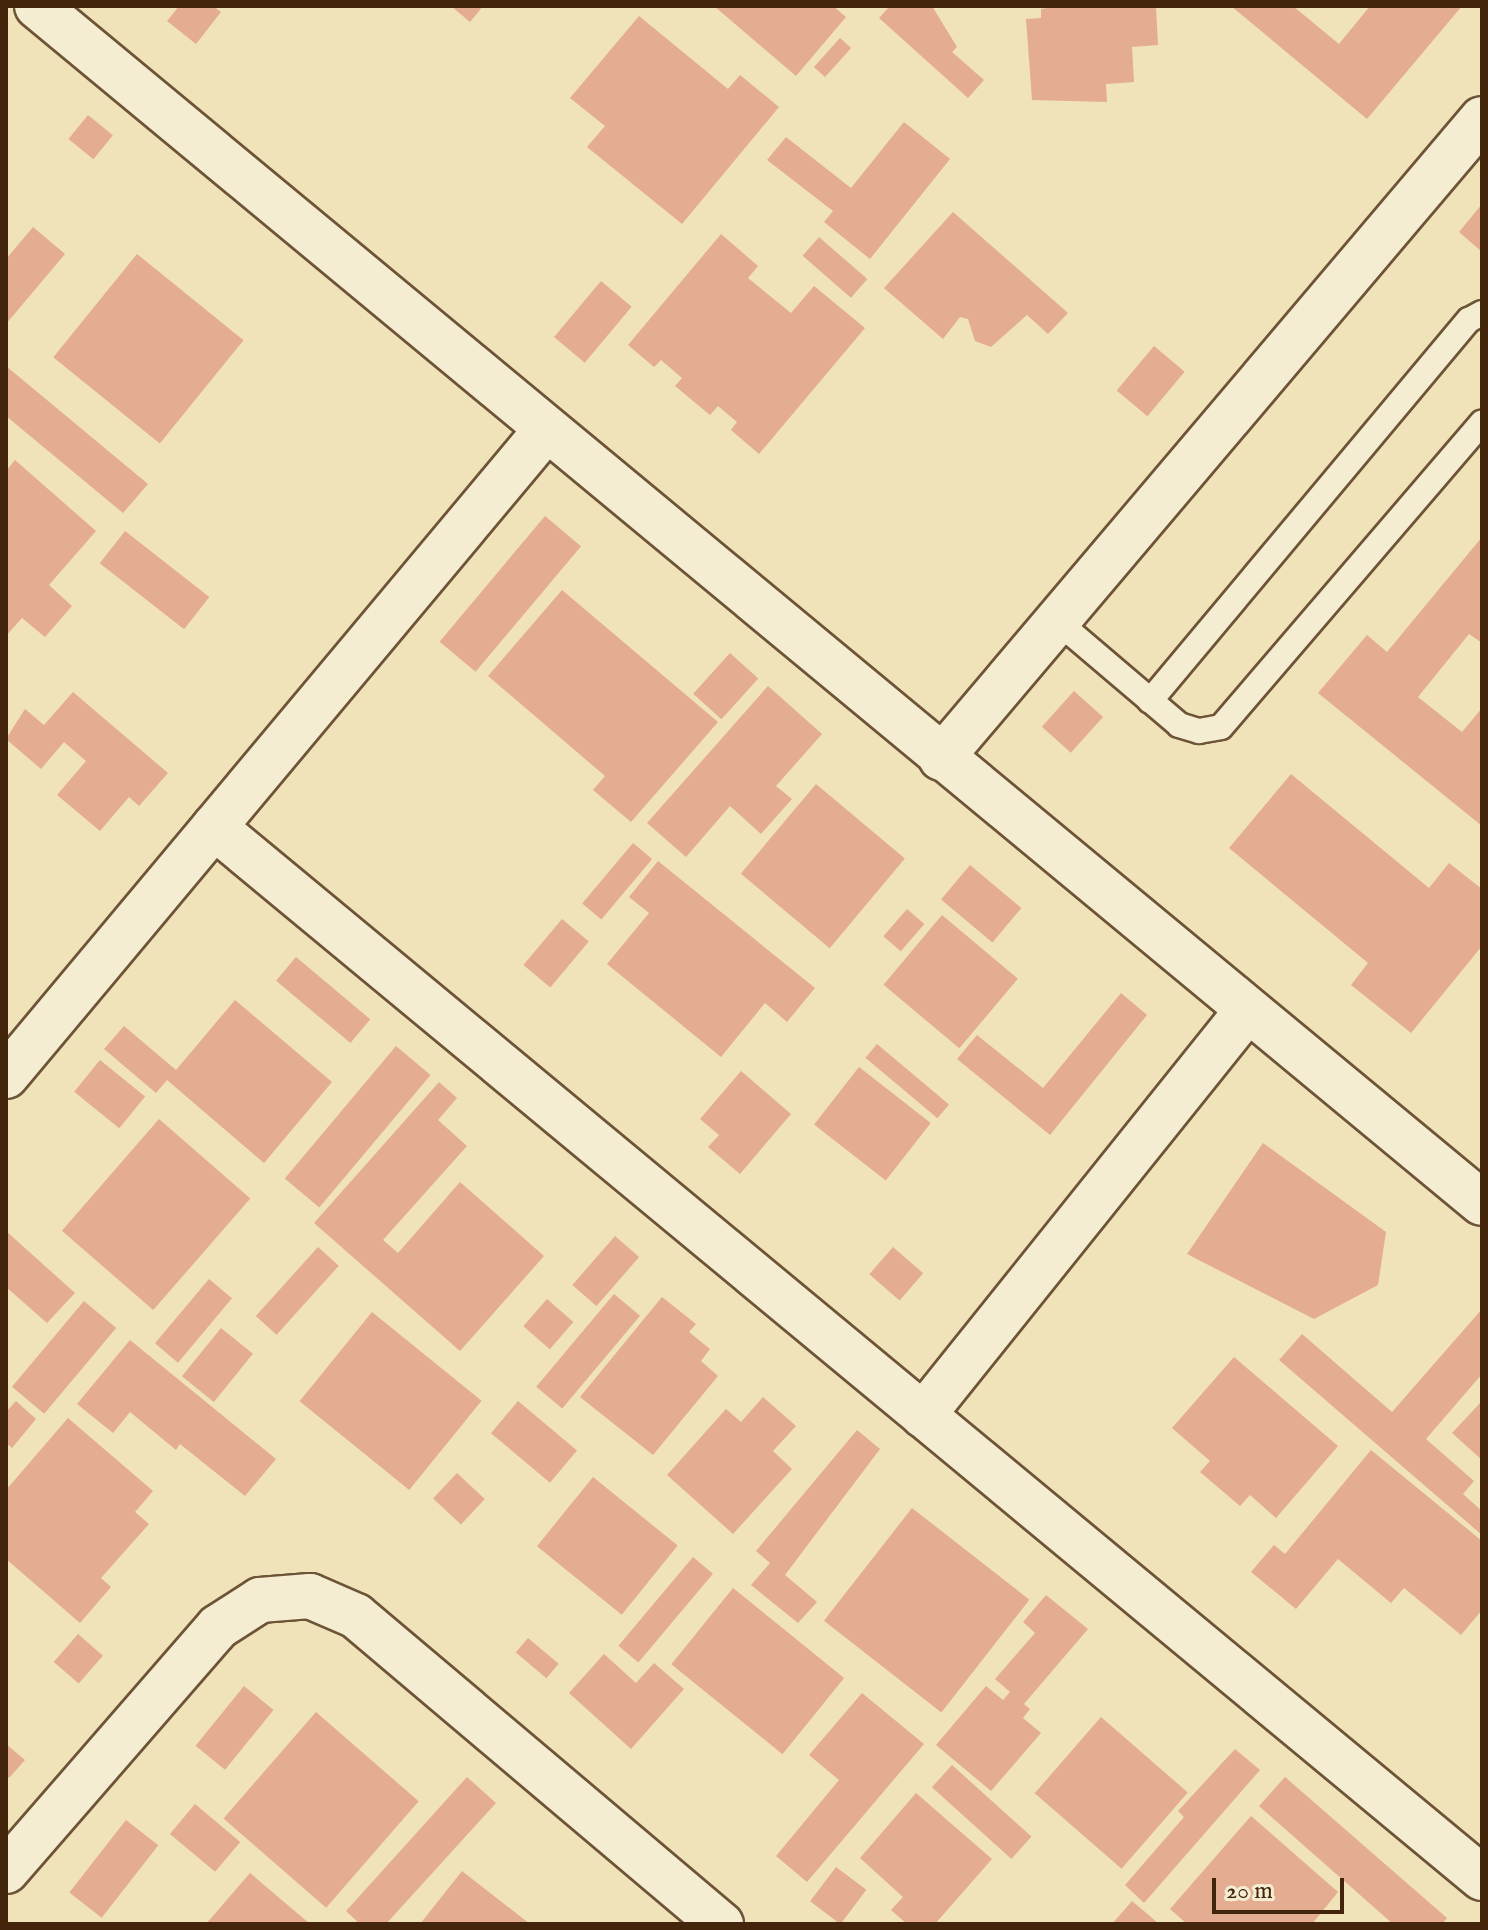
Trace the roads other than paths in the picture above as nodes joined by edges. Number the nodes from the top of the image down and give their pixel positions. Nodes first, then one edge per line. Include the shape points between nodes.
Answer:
1 (37, 6) edge
2 (1482, 119) edge
3 (1482, 313) edge
4 (1482, 423) edge
5 (546, 430) junction
6 (1057, 621) junction
7 (1150, 701) junction
8 (941, 758) junction
9 (214, 827) junction
10 (1246, 1012) junction
11 (6, 1076) edge
12 (1482, 1203) edge
13 (923, 1415) junction
14 (6, 1871) edge
15 (1482, 1878) edge
16 (721, 1924) edge

1 - 5 street
2 - 6 street
3 - 7 lane via 1469,320
4 - 7 lane via 1231,721 1211,730 1189,729
5 - 8 street
5 - 9 street
6 - 7 lane
6 - 8 street
8 - 10 street
9 - 11 street
9 - 13 street
10 - 12 street
10 - 13 street
13 - 15 street
14 - 16 street via 218,1627 260,1600 310,1596 356,1616

